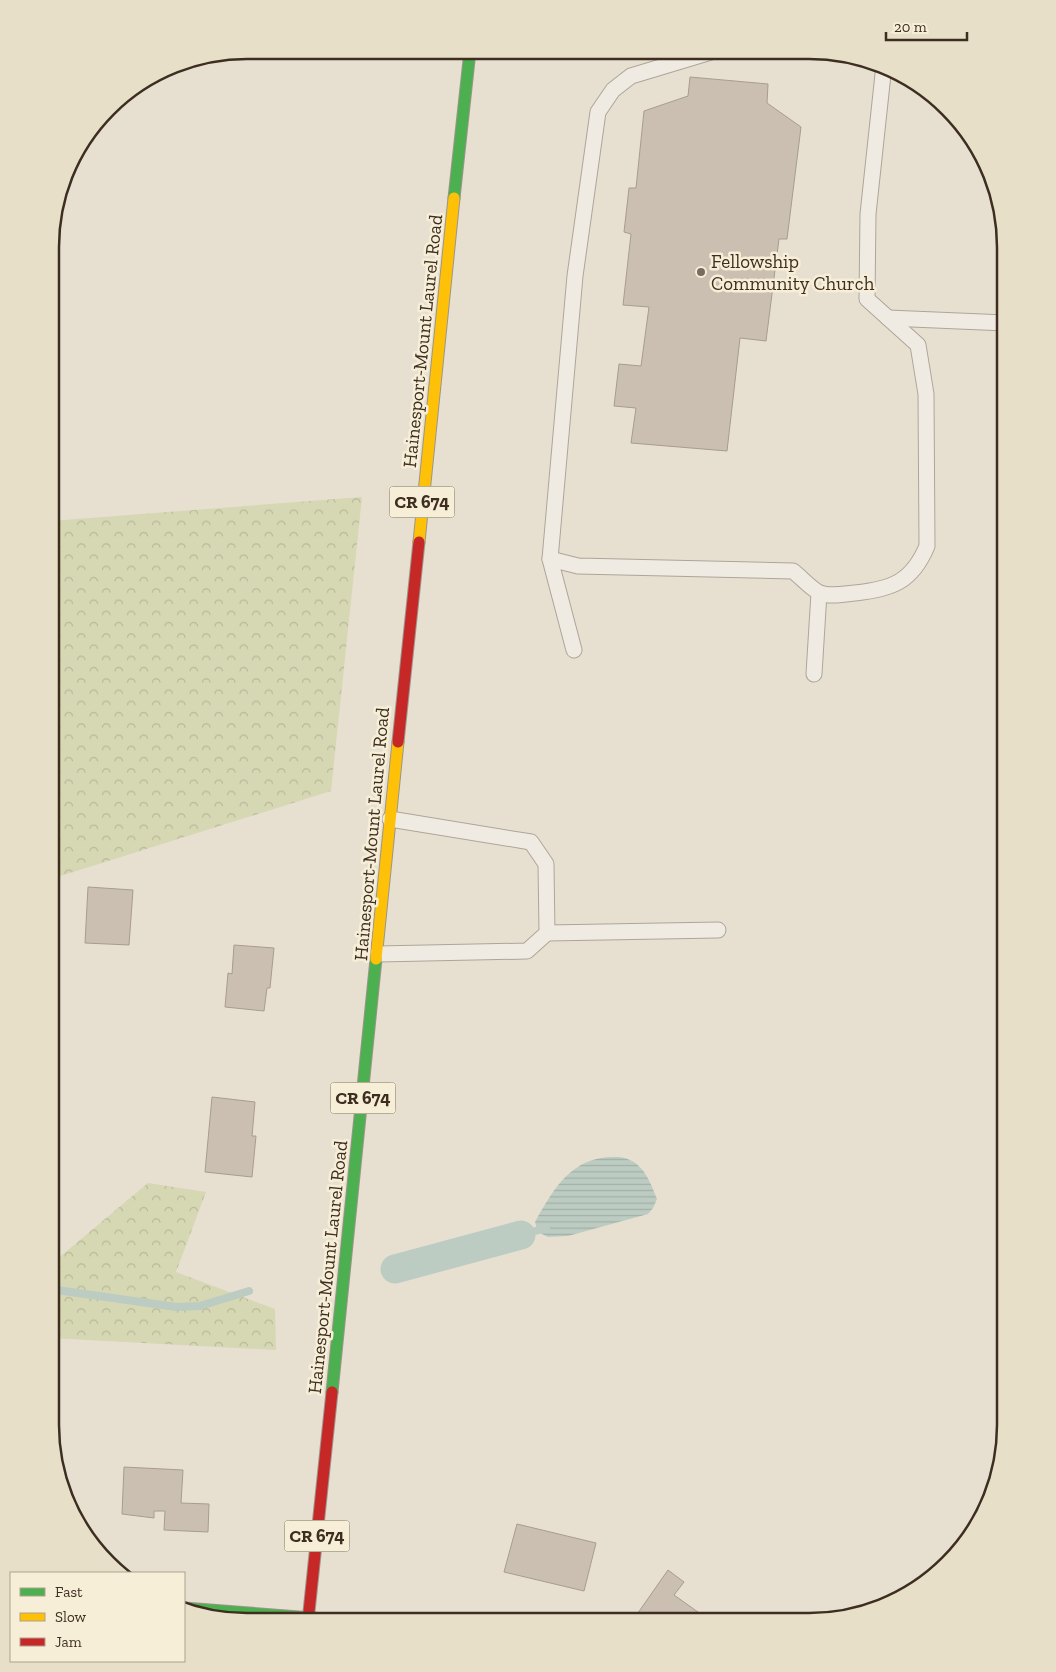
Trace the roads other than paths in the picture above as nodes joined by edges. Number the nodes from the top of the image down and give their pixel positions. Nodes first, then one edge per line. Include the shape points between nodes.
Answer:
1 (469, 59) edge
2 (687, 59) edge
3 (883, 74) edge
4 (888, 318) junction
5 (997, 323) edge
6 (550, 559) junction
7 (820, 593) junction
8 (574, 650) dead end
9 (814, 674) dead end
10 (390, 819) junction
11 (718, 930) dead end
12 (547, 933) junction
13 (378, 954) junction
14 (214, 1611) edge
15 (240, 1613) edge
16 (309, 1613) edge

1 - 10 main road, Hainesport-Mount Laurel Road / CR 674
2 - 6 lane via 631,76 613,90 598,112 575,276
3 - 4 lane via 868,214 867,299
4 - 5 lane
4 - 7 lane via 918,346 924,384 927,546 920,562 905,580 881,590 837,595
6 - 7 lane via 578,566 793,570
6 - 8 lane
7 - 9 lane
10 - 12 lane via 531,842 546,864
10 - 13 main road, Hainesport-Mount Laurel Road / CR 674
11 - 12 lane
12 - 13 lane via 527,951
13 - 16 main road, Hainesport-Mount Laurel Road / CR 674
14 - 15 main road

